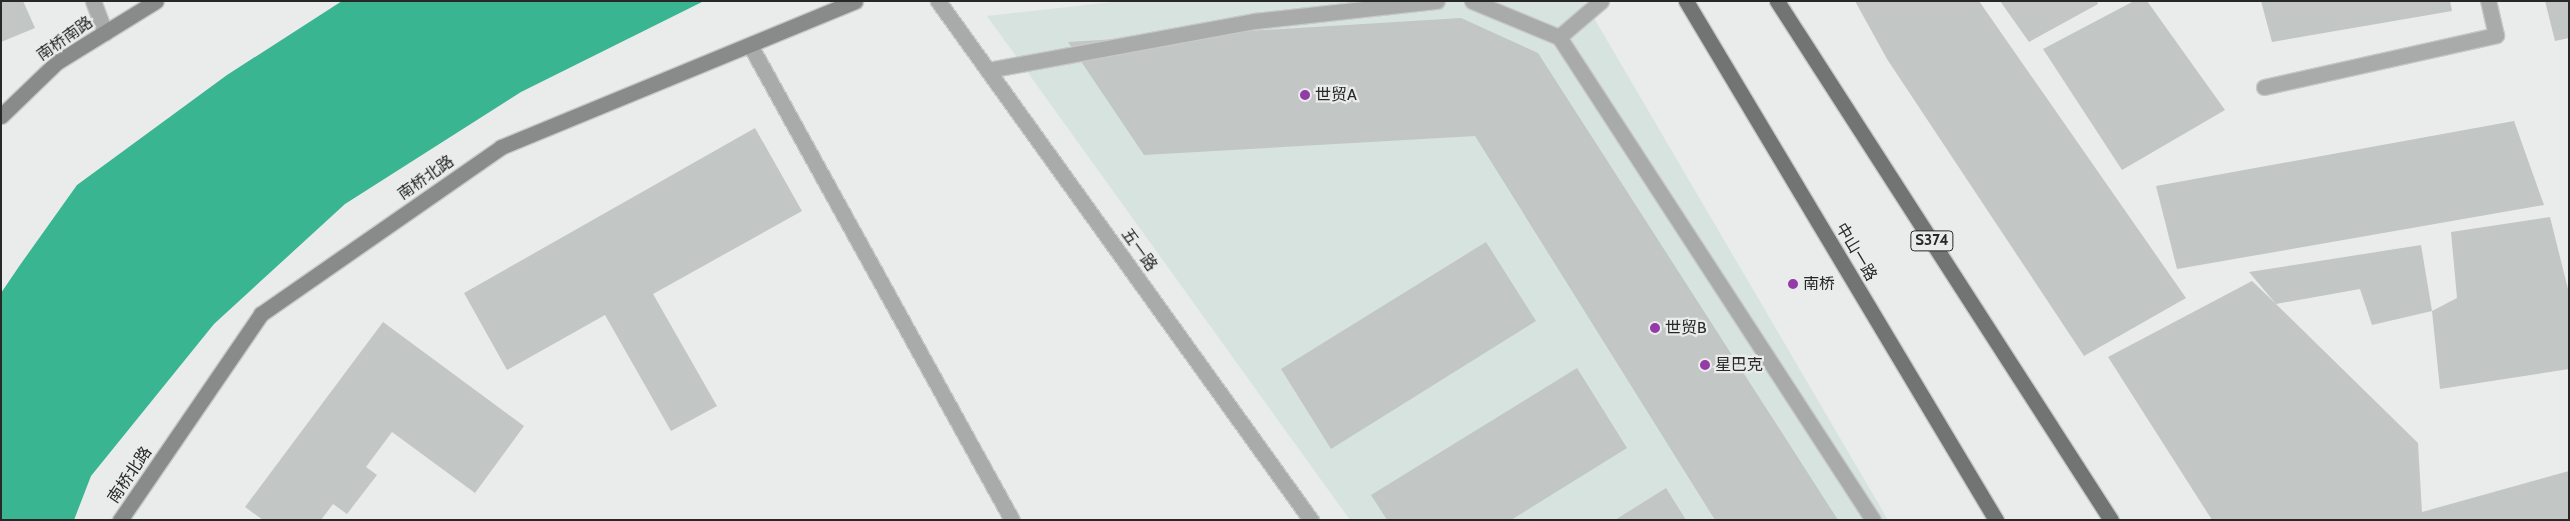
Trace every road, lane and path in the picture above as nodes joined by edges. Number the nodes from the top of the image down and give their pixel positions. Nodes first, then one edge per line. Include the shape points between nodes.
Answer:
1 (93, 1) edge
2 (156, 1) edge
3 (855, 1) edge
4 (938, 1) edge
5 (1437, 1) edge
6 (1472, 1) edge
7 (1600, 1) edge
8 (1686, 1) edge
9 (1778, 1) edge
10 (2488, 1) edge
11 (105, 33) junction
12 (1559, 37) junction
13 (750, 45) junction
14 (988, 70) junction
15 (2264, 87) dead end
16 (1, 116) edge
17 (120, 520) edge
18 (1012, 520) edge
19 (1312, 520) edge
20 (1873, 520) edge
21 (1996, 520) edge
22 (2111, 520) edge

1 - 11 street
2 - 11 street, 南桥南路
3 - 13 street, 南桥北路
4 - 14 street, 五一路
5 - 14 street via 1255,21
6 - 12 street
7 - 12 street
8 - 21 main road, 中山一路
9 - 22 main road, S374
10 - 15 street via 2496,35
11 - 16 street, 南桥南路 via 57,62
12 - 20 street
13 - 17 street, 南桥北路 via 501,148 261,314
13 - 18 street
14 - 19 street, 五一路

